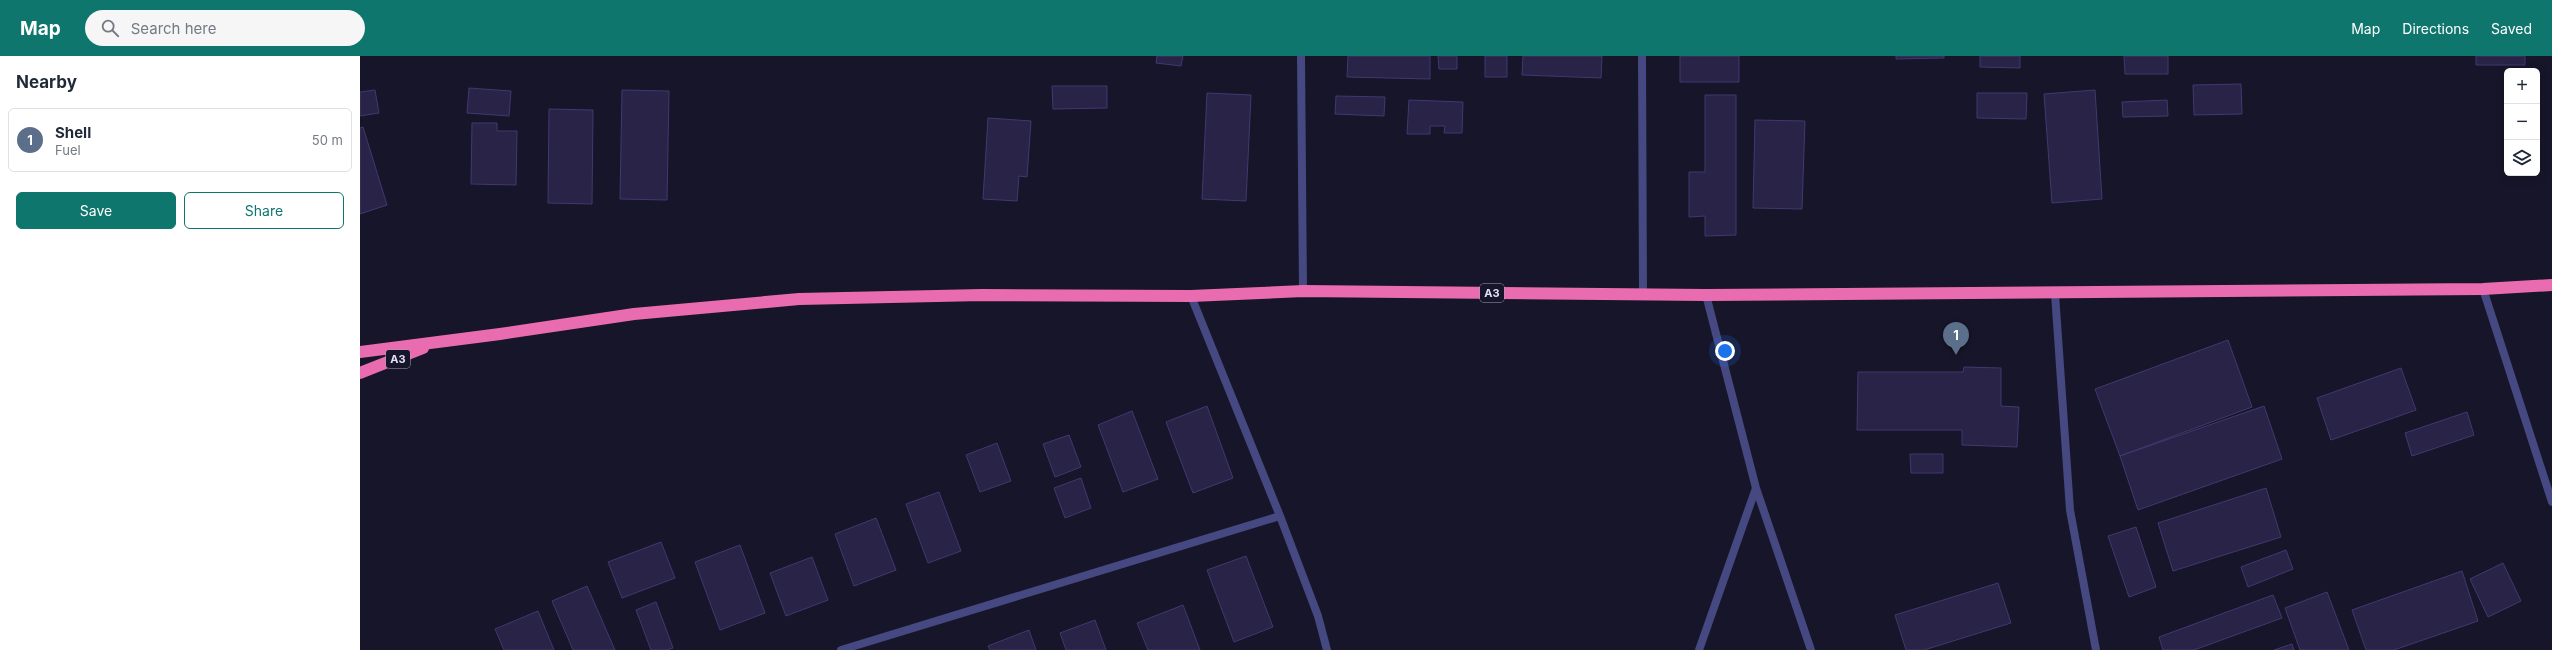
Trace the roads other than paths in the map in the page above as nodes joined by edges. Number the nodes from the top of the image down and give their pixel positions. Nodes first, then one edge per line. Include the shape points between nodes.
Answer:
1 (1301, 56) edge
2 (1642, 56) edge
3 (2552, 285) edge
4 (2483, 289) junction
5 (1303, 291) junction
6 (1643, 294) junction
7 (2055, 294) junction
8 (1706, 295) junction
9 (1191, 296) junction
10 (435, 343) junction
11 (360, 352) edge
12 (360, 373) edge
13 (1756, 488) junction
14 (2552, 502) edge
15 (1280, 516) junction
16 (841, 650) edge
17 (1327, 650) edge
18 (1699, 650) edge
19 (1811, 650) edge
20 (2096, 650) edge

1 - 5 street
2 - 6 street
3 - 4 highway, A3
4 - 7 highway, A3
4 - 14 street
5 - 6 highway, A3
5 - 9 highway, A3
6 - 8 highway, A3
7 - 8 highway, A3
7 - 20 street via 2070,510
8 - 13 street
9 - 10 highway, A3 via 982,295 799,299 634,314
9 - 15 street
10 - 11 highway, A3
10 - 12 highway, A3
13 - 18 street
13 - 19 street
15 - 16 street
15 - 17 street via 1318,616

